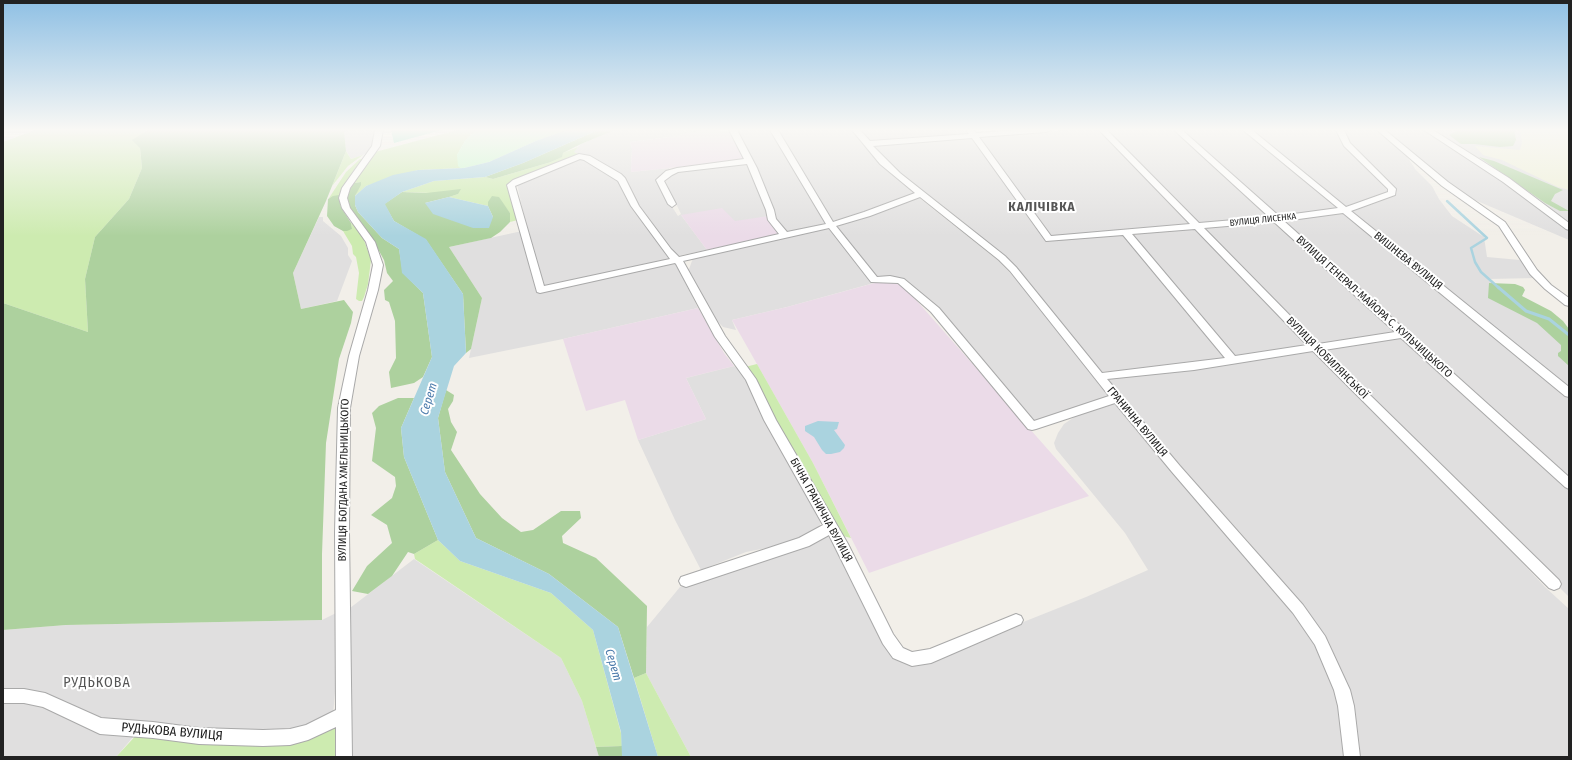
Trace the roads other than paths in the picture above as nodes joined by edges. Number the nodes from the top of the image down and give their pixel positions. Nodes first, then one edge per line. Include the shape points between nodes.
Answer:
1 (362, 165) edge
2 (554, 165) edge
3 (599, 165) edge
4 (713, 165) edge
5 (751, 165) edge
6 (795, 165) edge
7 (887, 165) edge
8 (996, 165) edge
9 (1138, 165) edge
10 (1218, 165) edge
11 (1291, 165) edge
12 (1370, 165) edge
13 (1423, 165) edge
14 (1483, 165) edge
15 (920, 194) junction
16 (672, 204) dead end
17 (1345, 210) junction
18 (1278, 219) junction
19 (831, 225) junction
20 (1198, 227) junction
21 (1569, 227) edge
22 (1126, 233) junction
23 (785, 235) junction
24 (677, 260) junction
25 (1569, 303) edge
26 (1403, 334) junction
27 (1316, 348) junction
28 (1232, 360) junction
29 (1099, 377) junction
30 (1569, 392) edge
31 (1117, 398) junction
32 (1569, 484) edge
33 (831, 527) junction
34 (686, 581) dead end
35 (1554, 584) dead end
36 (1016, 620) dead end
37 (3, 696) edge
38 (343, 715) junction
39 (344, 757) edge
40 (1352, 757) edge

1 - 38 street, ВУЛИЦЯ БОГДАНА ХМЕЛЬНИЦЬКОГО via 346,188 343,198 346,208 370,242 378,265 354,356 344,408
2 - 24 street, БІЧНА ГРАНИЧНА ВУЛИЦЯ via 512,185 540,290
3 - 24 street, БІЧНА ГРАНИЧНА ВУЛИЦЯ via 620,178 637,210
4 - 16 street via 677,170 660,180
5 - 23 street via 772,220
6 - 19 street
7 - 15 street, ГРАНИЧНА ВУЛИЦЯ
8 - 22 street, ВУЛИЦЯ ЛИСЕНКА via 1049,239
9 - 20 street, ВУЛИЦЯ КОБИЛЯНСЬКОЇ
10 - 18 street, ВУЛИЦЯ ГЕНЕРАЛ-МАЙОРА С. КУЛЬЧИЦЬКОГО
11 - 17 street, ВИШНЕВА ВУЛИЦЯ
12 - 17 street, ВУЛИЦЯ ЛИСЕНКА via 1392,191 1390,194
13 - 25 street via 1506,227 1533,272
14 - 21 street
15 - 19 street
15 - 29 street, ГРАНИЧНА ВУЛИЦЯ via 1013,269
17 - 18 street, ВУЛИЦЯ ЛИСЕНКА
17 - 30 street, ВИШНЕВА ВУЛИЦЯ
18 - 20 street, ВУЛИЦЯ ЛИСЕНКА
18 - 26 street, ВУЛИЦЯ ГЕНЕРАЛ-МАЙОРА С. КУЛЬЧИЦЬКОГО
19 - 23 street
19 - 31 street via 874,280 901,281 940,314 1032,426
20 - 22 street, ВУЛИЦЯ ЛИСЕНКА
20 - 27 street, ВУЛИЦЯ КОБИЛЯНСЬКОЇ
22 - 28 street
23 - 24 street
24 - 33 street, БІЧНА ГРАНИЧНА ВУЛИЦЯ via 720,337 750,379 770,420
26 - 27 street
26 - 32 street, ВУЛИЦЯ ГЕНЕРАЛ-МАЙОРА С. КУЛЬЧИЦЬКОГО
27 - 28 street
27 - 35 street, ВУЛИЦЯ КОБИЛЯНСЬКОЇ
28 - 29 street
29 - 31 street, ГРАНИЧНА ВУЛИЦЯ
31 - 40 street, ГРАНИЧНА ВУЛИЦЯ via 1282,589 1312,628 1342,690
33 - 34 street via 804,542
33 - 36 street, БІЧНА ГРАНИЧНА ВУЛИЦЯ via 888,639 903,656 912,659 931,656
37 - 38 street, РУДЬКОВА ВУЛИЦЯ via 45,700 100,726 199,736 290,737 308,732
38 - 39 street, ВУЛИЦЯ БОГДАНА ХМЕЛЬНИЦЬКОГО

